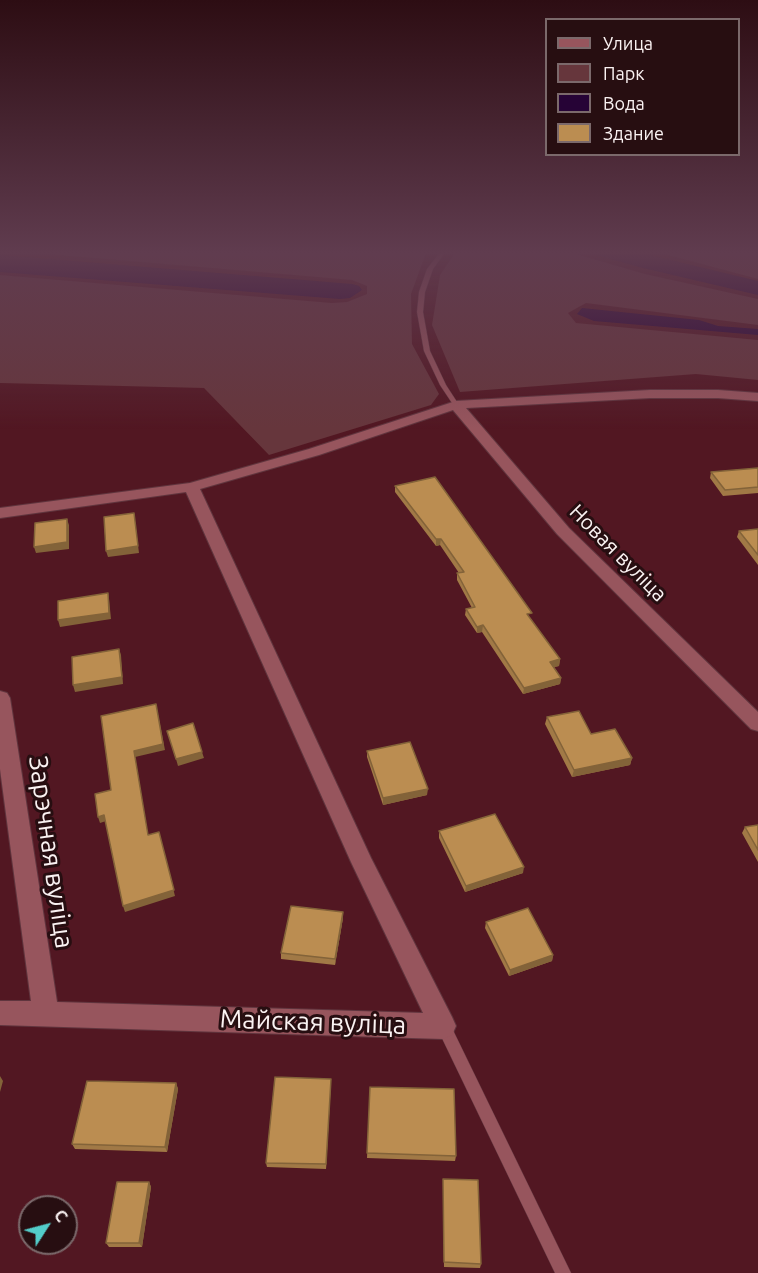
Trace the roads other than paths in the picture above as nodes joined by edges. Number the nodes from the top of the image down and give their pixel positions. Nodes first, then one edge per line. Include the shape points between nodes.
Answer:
1 (420, 310) edge
2 (758, 397) edge
3 (456, 405) junction
4 (191, 487) junction
5 (0, 513) edge
6 (0, 698) edge
7 (758, 724) edge
8 (3, 741) edge
9 (0, 1013) edge
10 (46, 1015) junction
11 (443, 1026) junction
12 (564, 1273) edge

1 - 3 lane via 427,351
2 - 3 street via 650,394
3 - 4 street
3 - 7 street, Новая вуліца via 562,531
4 - 5 street
4 - 11 street, Майская вуліца via 362,862
6 - 8 street, Зарэчная вуліца
8 - 10 street, Зарэчная вуліца
9 - 10 street, Майская вуліца
10 - 11 street, Майская вуліца
11 - 12 lane

